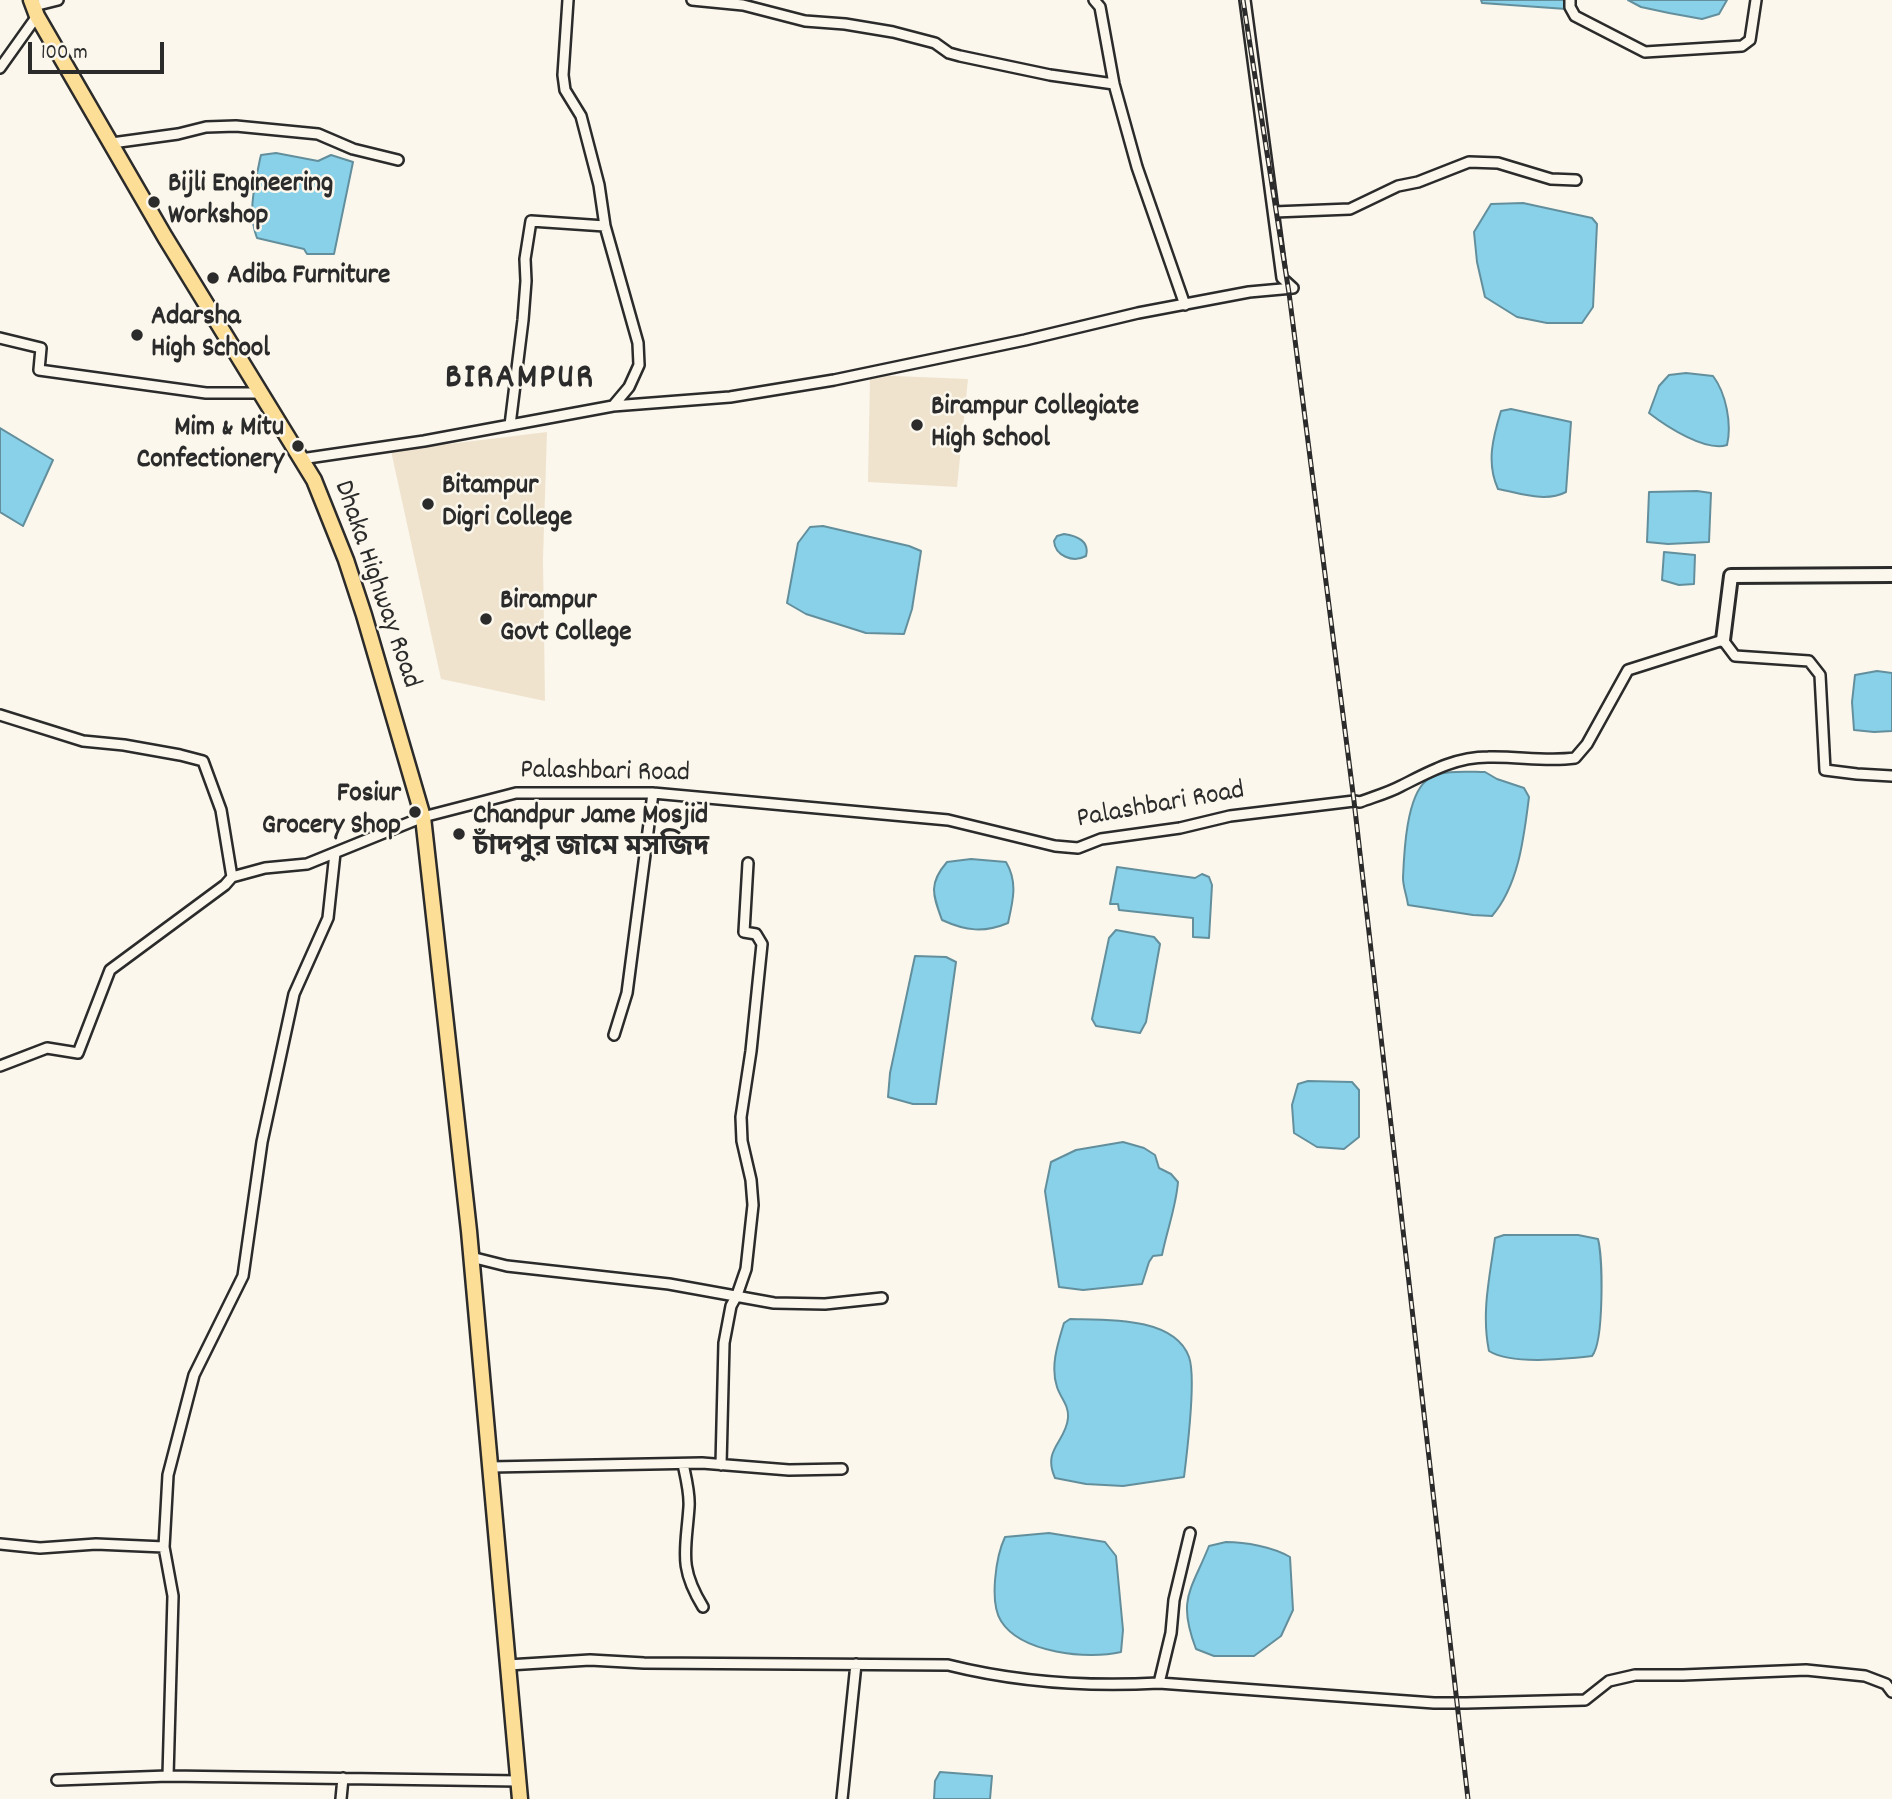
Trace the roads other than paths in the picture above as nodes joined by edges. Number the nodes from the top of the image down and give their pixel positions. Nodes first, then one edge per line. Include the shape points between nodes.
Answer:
1 (58, 0) edge
2 (568, 0) edge
3 (692, 0) edge
4 (1094, 0) edge
5 (1245, 0) edge
6 (1570, 0) edge
7 (1756, 0) edge
8 (34, 8) edge
9 (0, 68) edge
10 (1114, 84) junction
11 (112, 143) junction
12 (398, 160) dead end
13 (1576, 180) dead end
14 (1274, 212) junction
15 (605, 226) junction
16 (1185, 305) junction
17 (0, 338) edge
18 (260, 393) junction
19 (613, 406) junction
20 (510, 425) junction
21 (301, 459) junction
22 (1892, 575) edge
23 (1723, 640) junction
24 (0, 715) edge
25 (1892, 776) edge
26 (653, 793) junction
27 (423, 817) junction
28 (335, 853) junction
29 (748, 863) dead end
30 (232, 877) junction
31 (614, 1035) dead end
32 (0, 1066) edge
33 (471, 1257) junction
34 (737, 1295) junction
35 (882, 1298) dead end
36 (683, 1464) junction
37 (721, 1465) junction
38 (491, 1467) junction
39 (842, 1469) dead end
40 (1190, 1533) dead end
41 (0, 1544) edge
42 (164, 1547) junction
43 (703, 1606) dead end
44 (856, 1664) junction
45 (509, 1665) junction
46 (1159, 1683) junction
47 (1892, 1692) edge
48 (168, 1776) junction
49 (343, 1778) junction
50 (57, 1780) dead end
51 (519, 1781) junction
52 (341, 1799) edge
53 (520, 1799) edge
54 (842, 1799) edge

1 - 8 street
2 - 15 street via 565,90 581,116
3 - 10 street via 893,32 960,56
4 - 10 street via 1100,7
5 - 14 street
6 - 7 street via 1575,16 1645,52 1742,46 1750,40
8 - 9 street
8 - 11 main road, Dhaka Highway Road
10 - 16 street
11 - 12 street via 236,126 318,134
11 - 18 main road, Dhaka Highway Road
13 - 14 street via 1498,163 1469,162 1398,186 1350,209
14 - 16 street via 1282,278 1293,288
15 - 19 street via 634,325 639,365
15 - 20 street via 531,221
16 - 19 street via 834,380 730,397
17 - 18 street via 41,348 39,370 206,393
18 - 21 main road, Dhaka Highway Road
19 - 20 street
20 - 21 street
21 - 27 main road, Dhaka Highway Road via 346,560
22 - 23 street via 1731,576
23 - 25 street via 1735,656 1809,661 1820,676 1825,770
23 - 26 street, Palashbari Road via 1628,670 1575,758 1487,757 1446,764 1360,802 1230,816 1101,839 1078,848 948,820
24 - 30 street via 83,741 203,761 221,810
26 - 27 street, Palashbari Road via 516,793
26 - 31 street via 627,993
27 - 28 street, Palashbari Road
27 - 33 main road, Dhaka Highway Road
28 - 30 street, Palashbari Road via 307,864
28 - 42 street via 328,918 294,994 262,1142 243,1276 194,1375 168,1475
29 - 34 street via 744,932 756,934 762,944 741,1116 753,1205 746,1269
30 - 32 street via 110,970 78,1053 47,1048
33 - 34 street via 507,1266 632,1278
33 - 38 main road, Dhaka Highway Road
34 - 35 street via 799,1305
34 - 37 street via 730,1306 723,1343
36 - 37 street
36 - 38 street
36 - 43 street via 689,1507 685,1569
37 - 39 street
38 - 45 main road, Dhaka Highway Road
40 - 46 street
41 - 42 street
42 - 48 street via 173,1595
44 - 45 street via 590,1660
44 - 46 street via 948,1665 989,1675 1109,1686
44 - 54 street
45 - 51 main road, Dhaka Highway Road
46 - 47 street via 1434,1703 1493,1703 1585,1700 1609,1681 1635,1675 1806,1670 1865,1676 1886,1684
48 - 49 street
48 - 50 street
49 - 51 street
49 - 52 street
51 - 53 main road, Dhaka Highway Road

